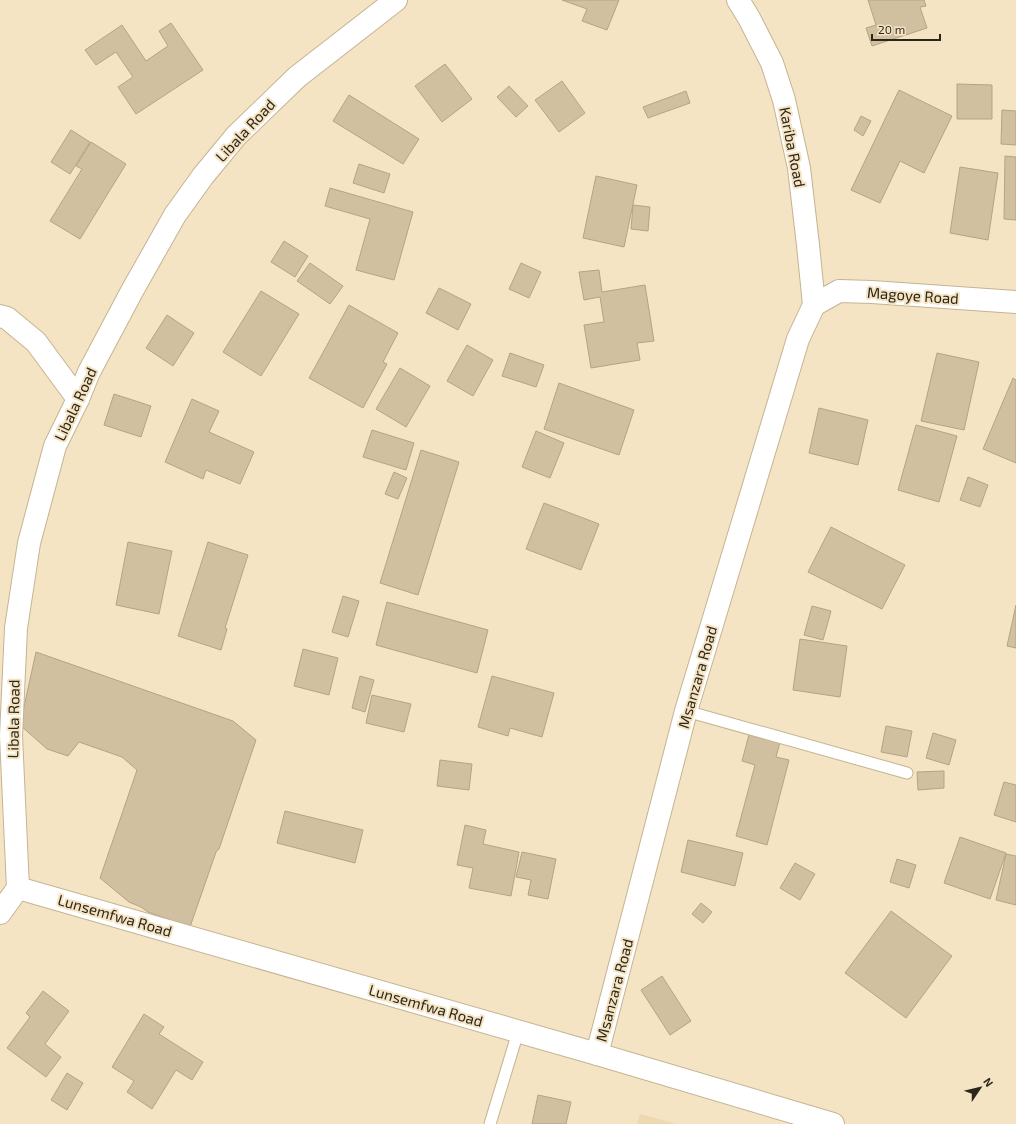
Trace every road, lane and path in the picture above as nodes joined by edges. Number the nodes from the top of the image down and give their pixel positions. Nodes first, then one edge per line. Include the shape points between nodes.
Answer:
1 (396, 0) edge
2 (738, 0) edge
3 (1016, 302) edge
4 (814, 305) junction
5 (0, 316) edge
6 (78, 399) junction
7 (686, 711) junction
8 (908, 773) dead end
9 (18, 888) junction
10 (0, 913) edge
11 (518, 1032) junction
12 (597, 1054) junction
13 (490, 1124) edge
14 (833, 1124) edge

1 - 6 street, Libala Road via 297,76 236,136 203,176 175,216 132,291 89,372
2 - 4 street, Kariba Road via 772,63 784,100 799,168
3 - 4 street, Magoye Road via 839,291
4 - 7 street, Msanzara Road via 798,339
5 - 6 street via 7,318 36,342
6 - 9 street, Libala Road via 55,446 29,543 16,628 11,736
7 - 8 lane
7 - 12 street, Msanzara Road
9 - 10 street
9 - 11 street, Lunsemfwa Road
11 - 12 street, Lunsemfwa Road
11 - 13 lane
12 - 14 street, Lunsemfwa Road

